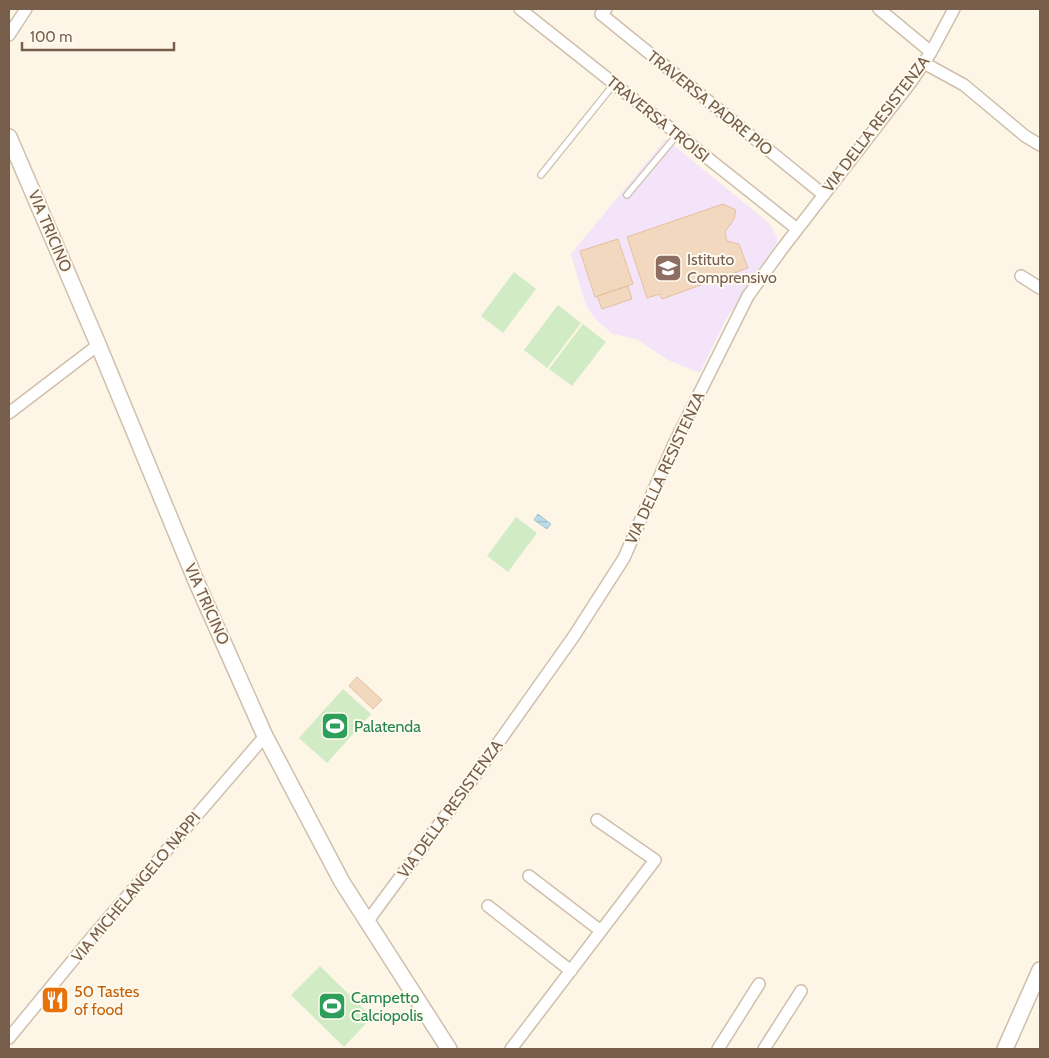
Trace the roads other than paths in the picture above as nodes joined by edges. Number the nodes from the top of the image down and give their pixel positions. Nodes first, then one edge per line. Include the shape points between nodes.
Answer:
1 (26, 9) edge
2 (520, 9) edge
3 (606, 9) edge
4 (879, 9) edge
5 (954, 9) edge
6 (9, 35) edge
7 (931, 52) junction
8 (924, 63) junction
9 (614, 84) junction
10 (677, 135) junction
11 (9, 136) edge
12 (1040, 145) edge
13 (541, 175) dead end
14 (627, 195) dead end
15 (824, 195) junction
16 (797, 230) junction
17 (1021, 276) dead end
18 (1040, 288) edge
19 (98, 345) junction
20 (9, 412) edge
21 (265, 736) junction
22 (598, 820) dead end
23 (529, 876) dead end
24 (488, 906) dead end
25 (367, 922) junction
26 (601, 931) junction
27 (571, 971) junction
28 (1039, 978) edge
29 (759, 984) dead end
30 (801, 991) dead end
31 (9, 1038) edge
32 (449, 1049) edge
33 (510, 1049) edge
34 (718, 1049) edge
35 (764, 1049) edge
36 (1005, 1049) edge

1 - 6 street
2 - 9 street, TRAVERSA TROISI
3 - 15 street, TRAVERSA PADRE PIO via 601,14
4 - 7 street
5 - 7 street, VIA DELLA RESISTENZA
7 - 8 street, VIA DELLA RESISTENZA
8 - 12 street via 964,85
8 - 15 street, VIA DELLA RESISTENZA
9 - 10 street, TRAVERSA TROISI
9 - 13 lane
10 - 14 lane
10 - 16 street, TRAVERSA TROISI
11 - 19 street, VIA TRICINO
15 - 16 street, VIA DELLA RESISTENZA
16 - 25 street, VIA DELLA RESISTENZA via 742,307 673,446 624,558 530,699
17 - 18 street
19 - 20 street
19 - 21 street, VIA TRICINO
21 - 25 street, VIA TRICINO via 315,833
21 - 31 street, VIA MICHELANGELO NAPPI
22 - 26 street via 655,860
23 - 26 street
24 - 27 street
25 - 32 street, VIA TRICINO
26 - 27 street
27 - 33 street
28 - 36 street
29 - 34 street
30 - 35 street

